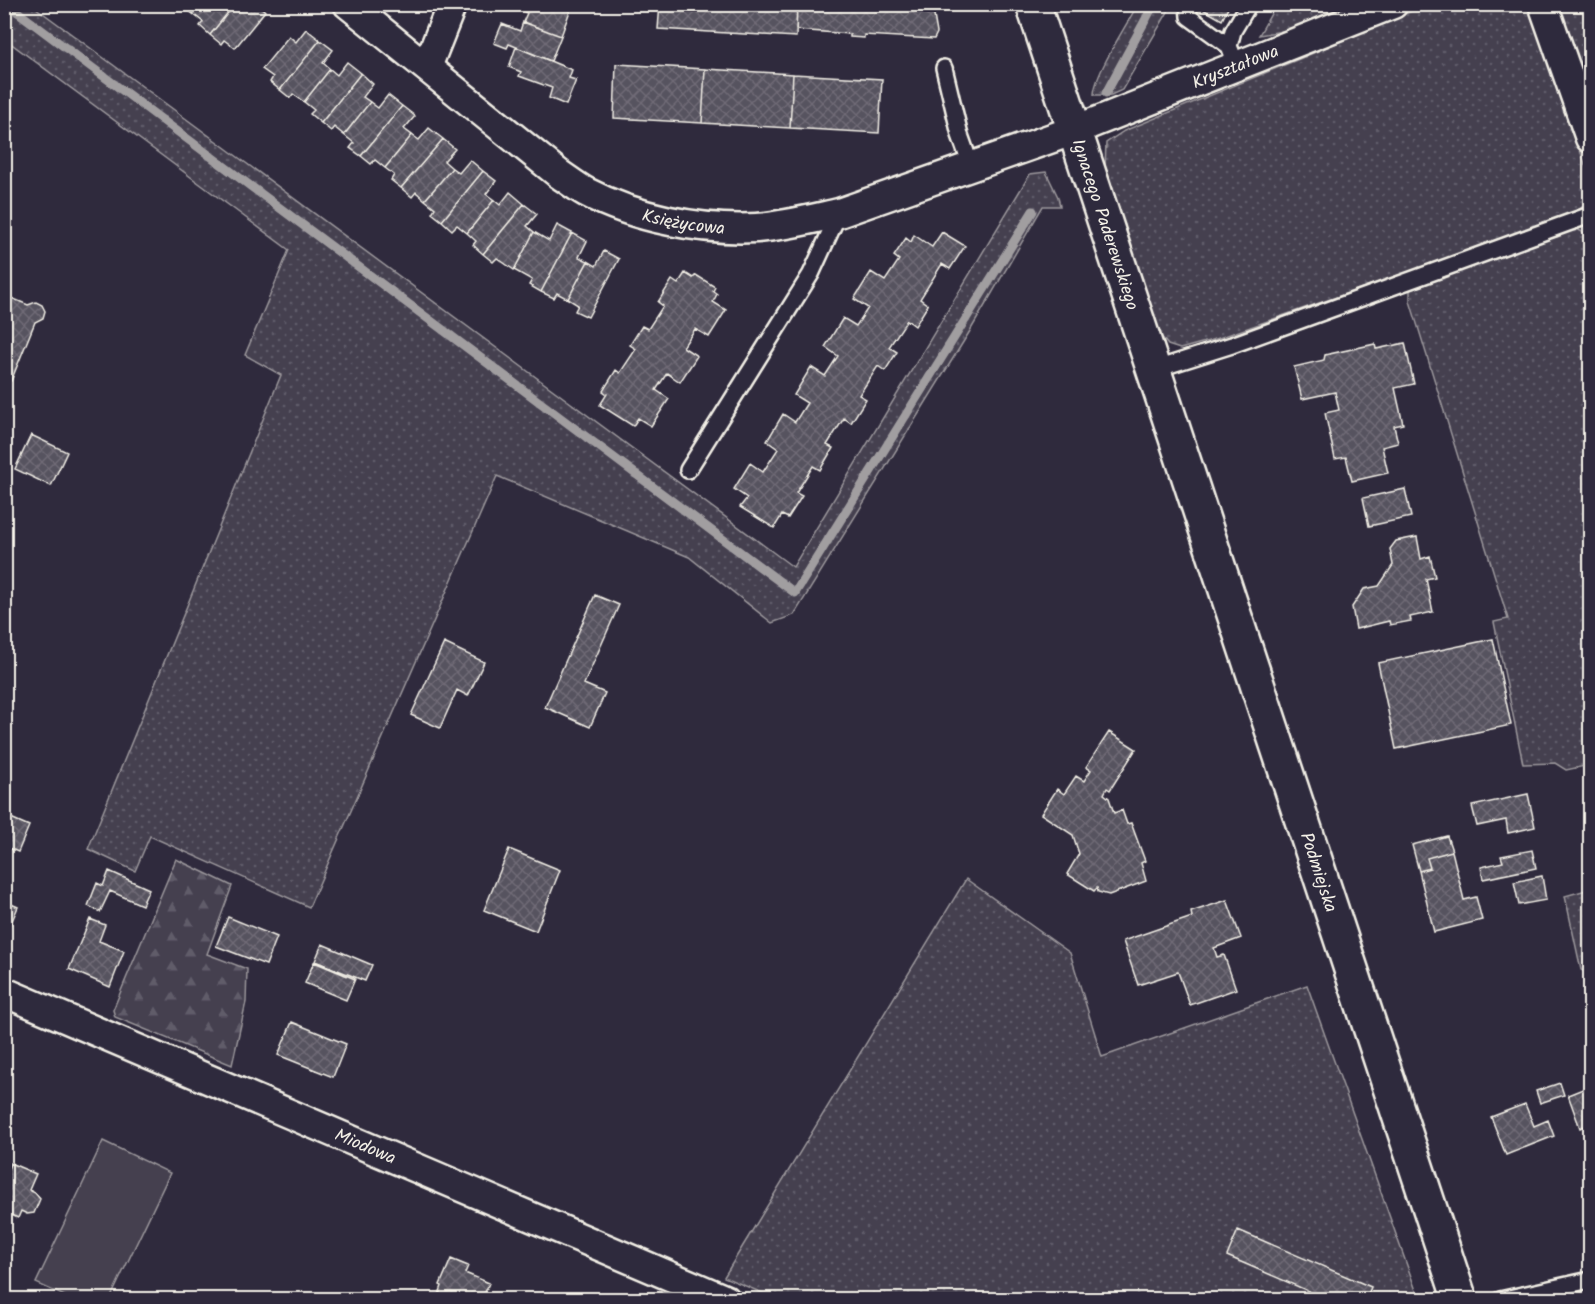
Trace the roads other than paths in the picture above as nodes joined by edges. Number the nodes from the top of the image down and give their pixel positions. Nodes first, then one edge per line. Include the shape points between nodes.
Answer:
1 (348, 4) edge
2 (452, 4) edge
3 (1033, 4) edge
4 (1188, 4) edge
5 (1249, 4) edge
6 (1394, 4) edge
7 (1543, 4) edge
8 (1233, 56) junction
9 (428, 67) junction
10 (944, 68) dead end
11 (1075, 130) junction
12 (1590, 138) edge
13 (971, 166) junction
14 (839, 213) junction
15 (1590, 214) edge
16 (1153, 370) junction
17 (1177, 445) joint
18 (688, 470) dead end
19 (4, 992) edge
20 (1590, 1280) edge
21 (726, 1299) edge
22 (1460, 1299) edge
23 (1500, 1299) edge

1 - 9 street, Księżycowa
2 - 9 street
3 - 11 street, Ignacego Paderewskiego
4 - 8 lane via 1189,17
5 - 8 lane via 1233,32
6 - 8 street, Kryształowa
7 - 12 street
8 - 11 street, Kryształowa
9 - 14 street, Księżycowa via 559,174 587,192 625,208 667,221 714,227 757,228
10 - 13 lane
11 - 13 street, Księżycowa
11 - 16 street, Ignacego Paderewskiego
13 - 14 street, Księżycowa
14 - 18 lane via 811,274
15 - 16 lane via 1232,345
16 - 17 street, Ignacego Paderewskiego
17 - 22 street, Podmiejska
19 - 21 street, Miodowa
20 - 23 lane

